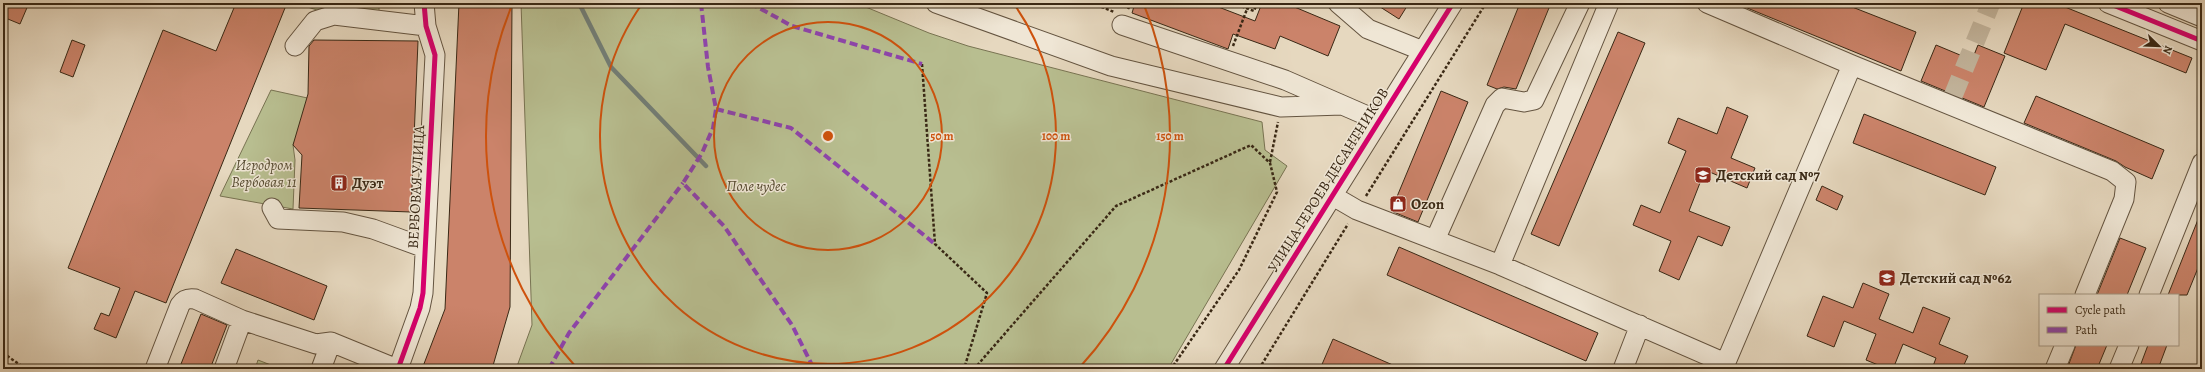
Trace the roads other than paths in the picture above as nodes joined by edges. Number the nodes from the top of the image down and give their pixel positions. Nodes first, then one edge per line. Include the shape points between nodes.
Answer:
1 (424, 3) edge
2 (936, 3) edge
3 (1338, 3) edge
4 (1453, 3) edge
5 (1580, 3) edge
6 (1609, 3) edge
7 (1707, 3) edge
8 (2108, 3) edge
9 (2168, 3) edge
10 (2202, 17) edge
11 (1120, 19) road end
12 (426, 26) junction
13 (2202, 41) edge
14 (295, 46) dead end
15 (1423, 51) junction
16 (1852, 65) junction
17 (1342, 105) junction
18 (1379, 121) junction
19 (2202, 163) edge
20 (1333, 196) junction
21 (272, 208) dead end
22 (1435, 240) junction
23 (425, 248) junction
24 (1500, 265) junction
25 (2085, 294) edge
26 (2149, 294) edge
27 (242, 320) junction
28 (1640, 325) junction
29 (331, 342) junction
30 (2065, 346) edge
31 (2129, 346) edge
32 (1724, 366) edge
33 (155, 369) edge
34 (224, 369) edge
35 (321, 369) edge
36 (397, 369) edge
37 (1224, 369) edge
38 (1623, 369) edge
39 (2055, 369) edge
40 (2119, 369) edge

1 - 12 street, ВЕРБОВАЯ УЛИЦА
2 - 17 street via 1111,66 1281,107
3 - 15 street via 1368,29
4 - 15 street, УЛИЦА ГЕРОЕВ ДЕСАНТНИКОВ
5 - 22 street via 1534,100 1524,102 1502,98 1495,105
6 - 24 street
7 - 16 street
8 - 13 street
9 - 10 street
11 - 17 street via 1285,80
12 - 14 street via 334,15 315,21
12 - 23 street, ВЕРБОВАЯ УЛИЦА via 435,55
15 - 18 street, УЛИЦА ГЕРОЕВ ДЕСАНТНИКОВ
16 - 25 street via 1946,99 2112,171 2126,182 2124,200
16 - 32 street
17 - 18 street
18 - 20 street, УЛИЦА ГЕРОЕВ ДЕСАНТНИКОВ
19 - 26 street
20 - 22 street via 1357,210
20 - 37 street, УЛИЦА ГЕРОЕВ ДЕСАНТНИКОВ
21 - 23 street via 278,219 343,222 373,229
22 - 24 street
23 - 36 street, ВЕРБОВАЯ УЛИЦА via 420,308
24 - 28 street
27 - 29 street via 316,344
27 - 33 street via 195,299 184,300
27 - 34 street
28 - 32 street
28 - 38 street
29 - 35 street
29 - 36 street
30 - 39 street
31 - 40 street

